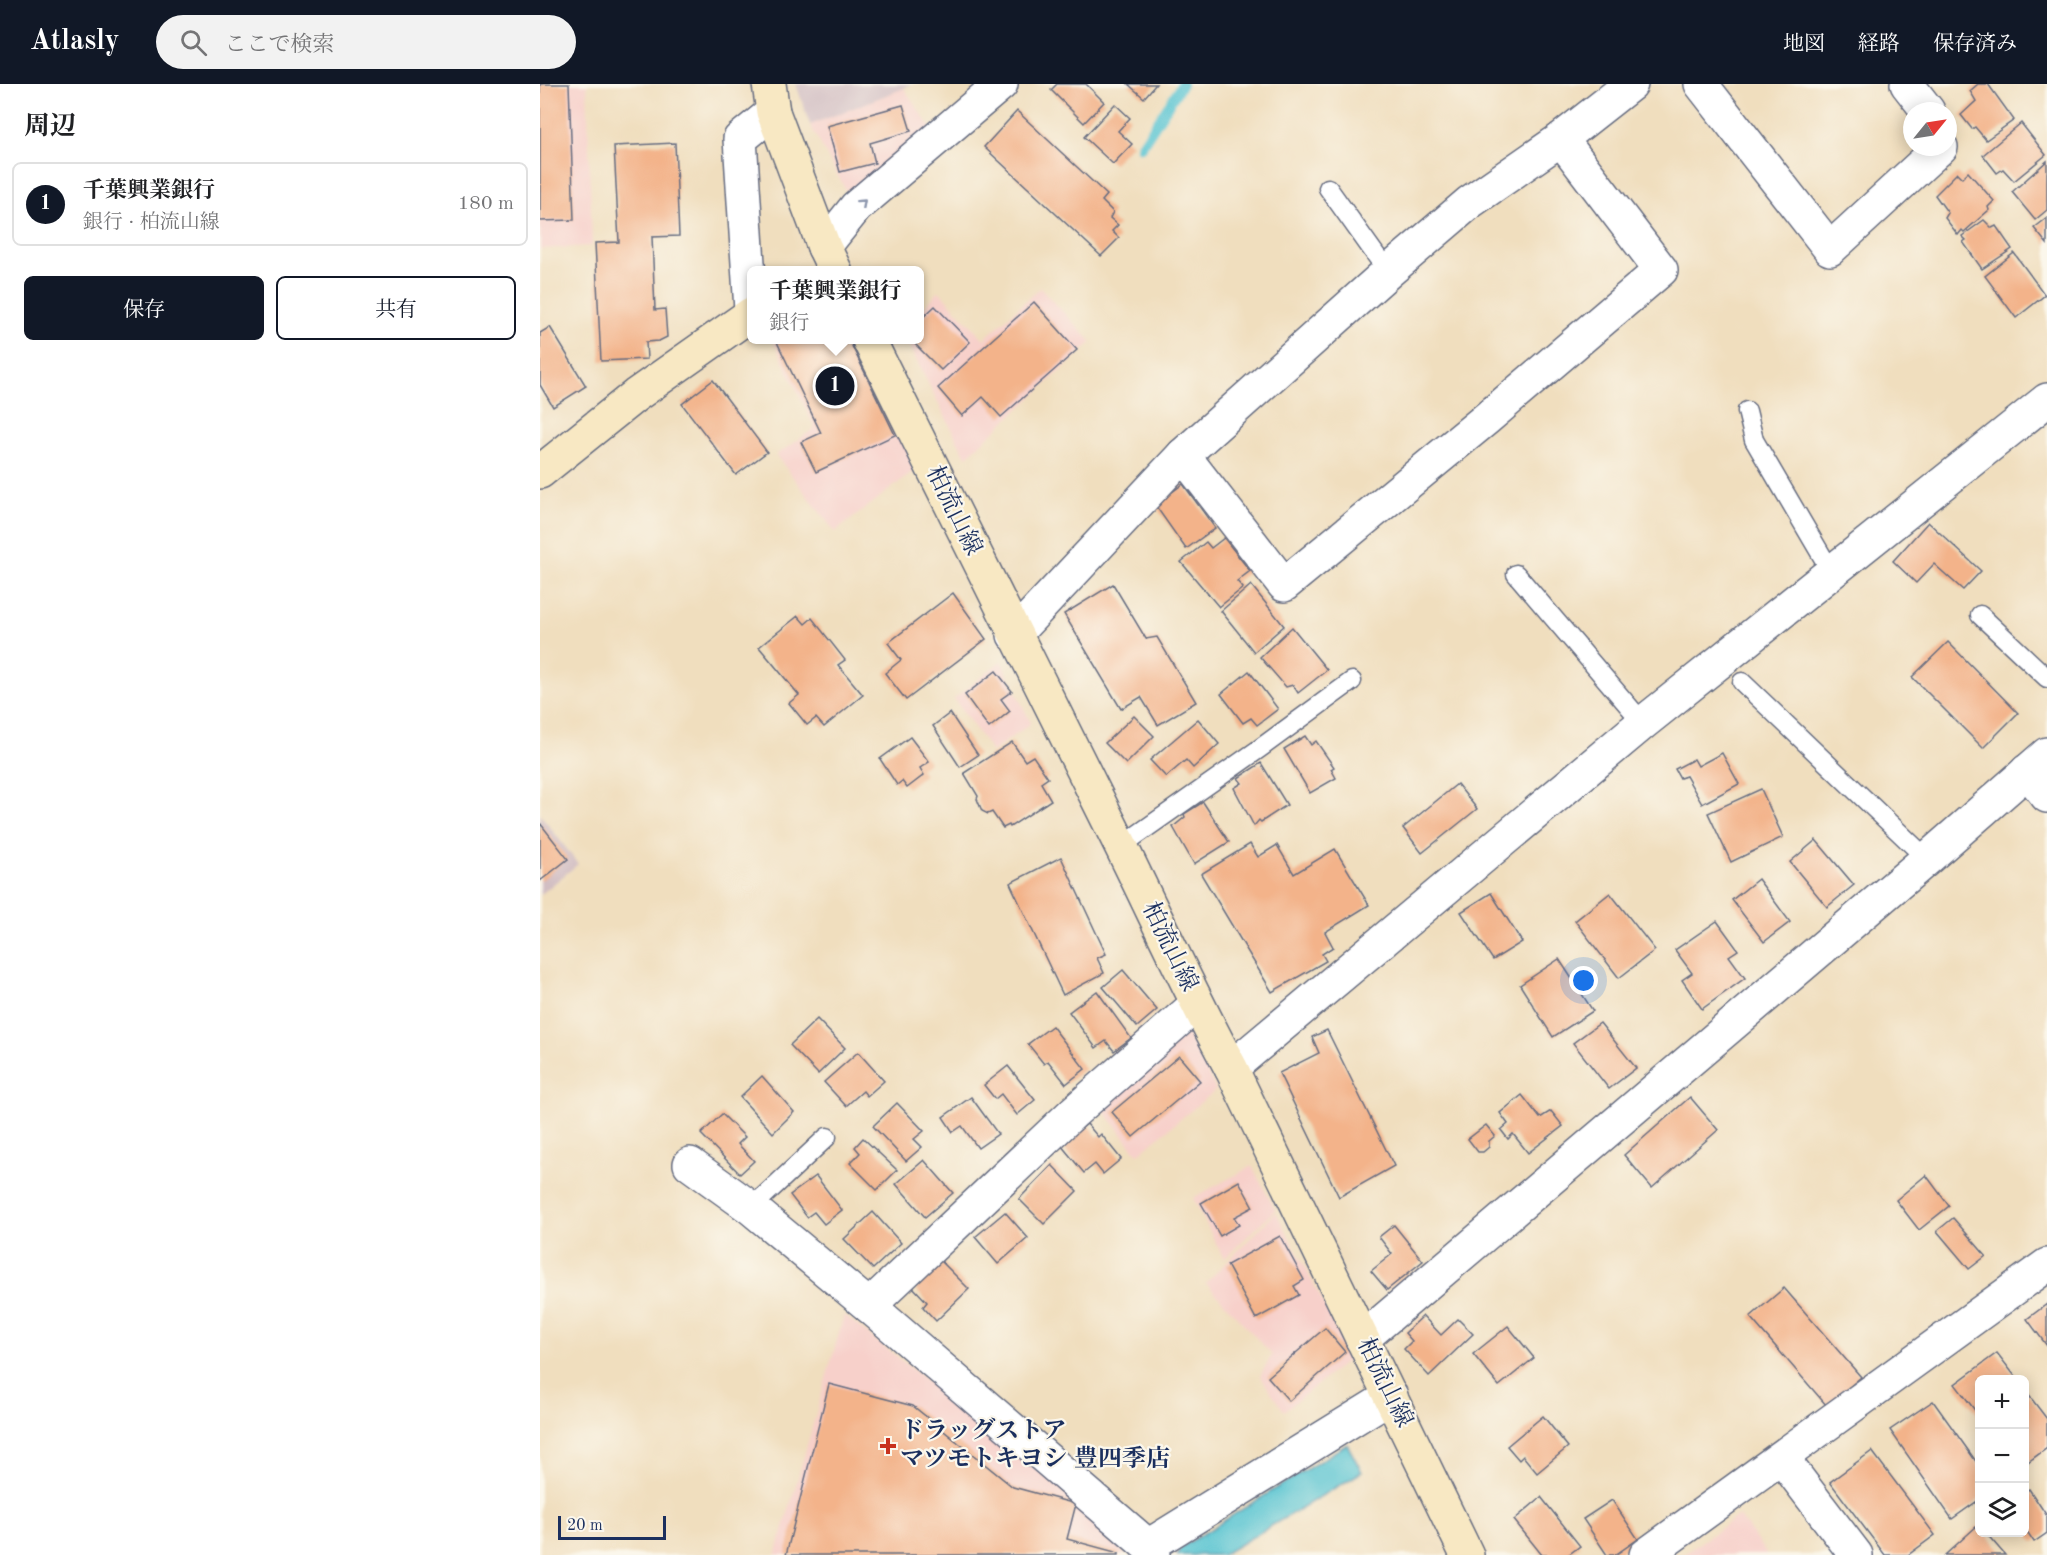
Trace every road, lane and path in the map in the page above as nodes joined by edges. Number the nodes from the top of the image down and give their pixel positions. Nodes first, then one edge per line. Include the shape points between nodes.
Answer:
1 (1001, 84) edge
2 (1631, 84) edge
3 (1701, 84) edge
4 (1907, 84) edge
5 (771, 98) edge
6 (1921, 102) edge
7 (1561, 139) junction
8 (1931, 156) edge
9 (1328, 188) dead end
10 (822, 263) edge
11 (748, 266) edge
12 (1389, 272) junction
13 (747, 315) edge
14 (871, 344) edge
15 (2047, 400) edge
16 (1747, 411) dead end
17 (1183, 455) junction
18 (540, 472) edge
19 (1833, 573) junction
20 (1516, 574) dead end
21 (1980, 615) dead end
22 (1014, 634) junction
23 (2047, 678) edge
24 (1352, 681) dead end
25 (1742, 682) dead end
26 (1643, 723) junction
27 (2037, 762) edge
28 (2047, 796) edge
29 (1120, 846) junction
30 (1927, 859) junction
31 (1197, 1004) junction
32 (1231, 1068) junction
33 (827, 1137) dead end
34 (690, 1164) dead end
35 (751, 1208) junction
36 (2047, 1265) edge
37 (869, 1306) junction
38 (1362, 1339) junction
39 (1391, 1396) junction
40 (1782, 1458) junction
41 (1151, 1551) edge
42 (1467, 1555) edge
43 (1646, 1555) edge
44 (1856, 1555) edge

10 -> 1 street via 856,207
2 - 7 street
3 - 8 street via 1830,249
4 - 6 street
5 - 10 main road
5 - 11 street via 740,139
7 - 12 street via 1470,202
7 - 17 street via 1661,270 1495,412 1284,585
9 - 12 lane
12 - 17 street
13 - 18 main road via 636,395
14 - 22 main road, 柏流山線
15 - 19 street
16 - 19 lane via 1754,440
17 - 22 street
19 - 26 street
20 - 26 lane
21 - 23 lane
22 - 29 main road, 柏流山線
24 - 29 lane
25 - 30 lane
26 - 32 street
27 - 28 street
27 - 30 street
29 - 31 main road, 柏流山線
30 - 38 street
31 - 32 main road, 柏流山線
31 - 37 street via 1074,1112
32 - 38 main road, 柏流山線
33 - 35 lane
34 - 35 street
35 - 37 street
36 - 40 street
37 - 41 street
38 - 39 main road, 柏流山線
39 - 41 street
39 - 42 main road, 柏流山線
40 - 43 street
40 - 44 street

